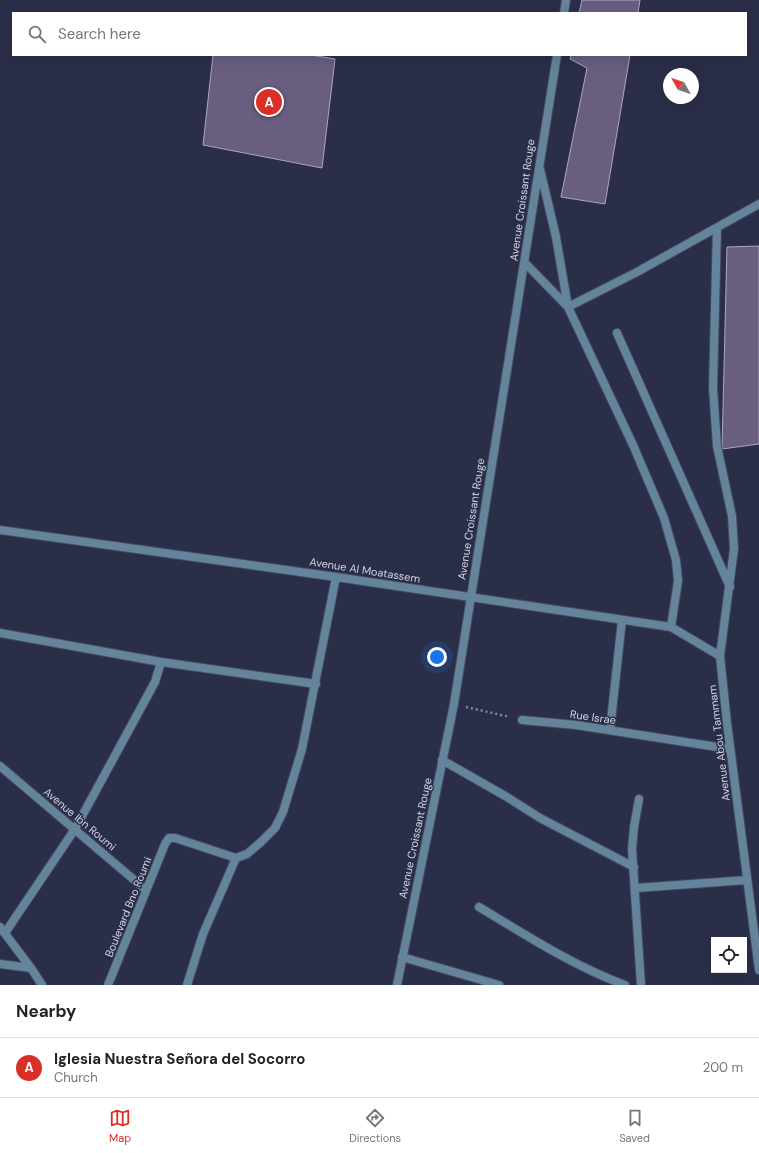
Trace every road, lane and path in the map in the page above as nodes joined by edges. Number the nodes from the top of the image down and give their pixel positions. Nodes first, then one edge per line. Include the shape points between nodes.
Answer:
1 (566, 0) edge
2 (564, 12) edge
3 (556, 56) edge
4 (538, 163) junction
5 (759, 204) edge
6 (717, 228) junction
7 (524, 263) junction
8 (568, 307) junction
9 (617, 333) dead end
10 (0, 530) edge
11 (336, 577) junction
12 (730, 586) junction
13 (470, 598) junction
14 (622, 620) junction
15 (671, 627) junction
16 (0, 632) edge
17 (720, 656) junction
18 (161, 662) junction
19 (316, 684) junction
20 (454, 704) junction
21 (522, 720) joint
22 (610, 730) junction
23 (730, 749) junction
24 (442, 760) junction
25 (0, 766) edge
26 (639, 799) dead end
27 (74, 829) junction
28 (236, 858) junction
29 (634, 867) junction
30 (747, 880) junction
31 (636, 888) junction
32 (146, 890) junction
33 (480, 907) dead end
34 (2, 930) edge
35 (402, 957) junction
36 (0, 964) edge
37 (31, 968) junction
38 (759, 970) edge
39 (42, 985) edge
40 (108, 985) edge
41 (187, 985) edge
42 (397, 985) edge
43 (499, 985) edge
44 (625, 985) edge
45 (641, 985) edge

1 - 2 street
3 - 4 street, Avenue Croissant Rouge
4 - 7 street, Avenue Croissant Rouge
4 - 8 street via 556,237
5 - 6 street
6 - 8 street
6 - 12 street, Avenue Abou Tammam via 713,388 717,446 732,516 734,549
7 - 8 street
7 - 13 street, Avenue Croissant Rouge
8 - 15 street via 633,444 664,518 676,560 678,581
9 - 12 street
10 - 11 street, Avenue Al Moatassem
11 - 13 street, Avenue Al Moatassem
11 - 19 street
12 - 17 street, Avenue Abou Tammam
13 - 14 street, Avenue Al Moatassem
13 - 20 street, Avenue Croissant Rouge
14 - 15 street, Avenue Al Moatassem
14 - 22 street
15 - 17 street, Avenue Al Moatassem
16 - 18 street
17 - 23 street, Avenue Abou Tammam
18 - 19 street
18 - 27 street via 155,682
19 - 28 street via 302,749 275,828 247,854
20 - 21 path
20 - 24 street, Avenue Croissant Rouge
21 - 22 street, Rue Israe
22 - 23 street, Rue Israe
23 - 30 street, Avenue Abou Tammam
24 - 29 street via 507,796 540,818
24 - 35 street, Avenue Croissant Rouge
25 - 27 street, Avenue Ibn Roumi
26 - 29 street via 632,849
27 - 32 street, Avenue Ibn Roumi
27 - 34 street
28 - 32 street, Boulevard Bno Roumi via 169,838
28 - 41 street via 203,934
29 - 31 street
30 - 31 street
30 - 38 street, Avenue Abou Tammam
31 - 45 street
32 - 40 street, Boulevard Bno Roumi
33 - 44 street via 598,976
34 - 37 street
35 - 42 street, Avenue Croissant Rouge
35 - 43 street
36 - 37 street
37 - 39 street

